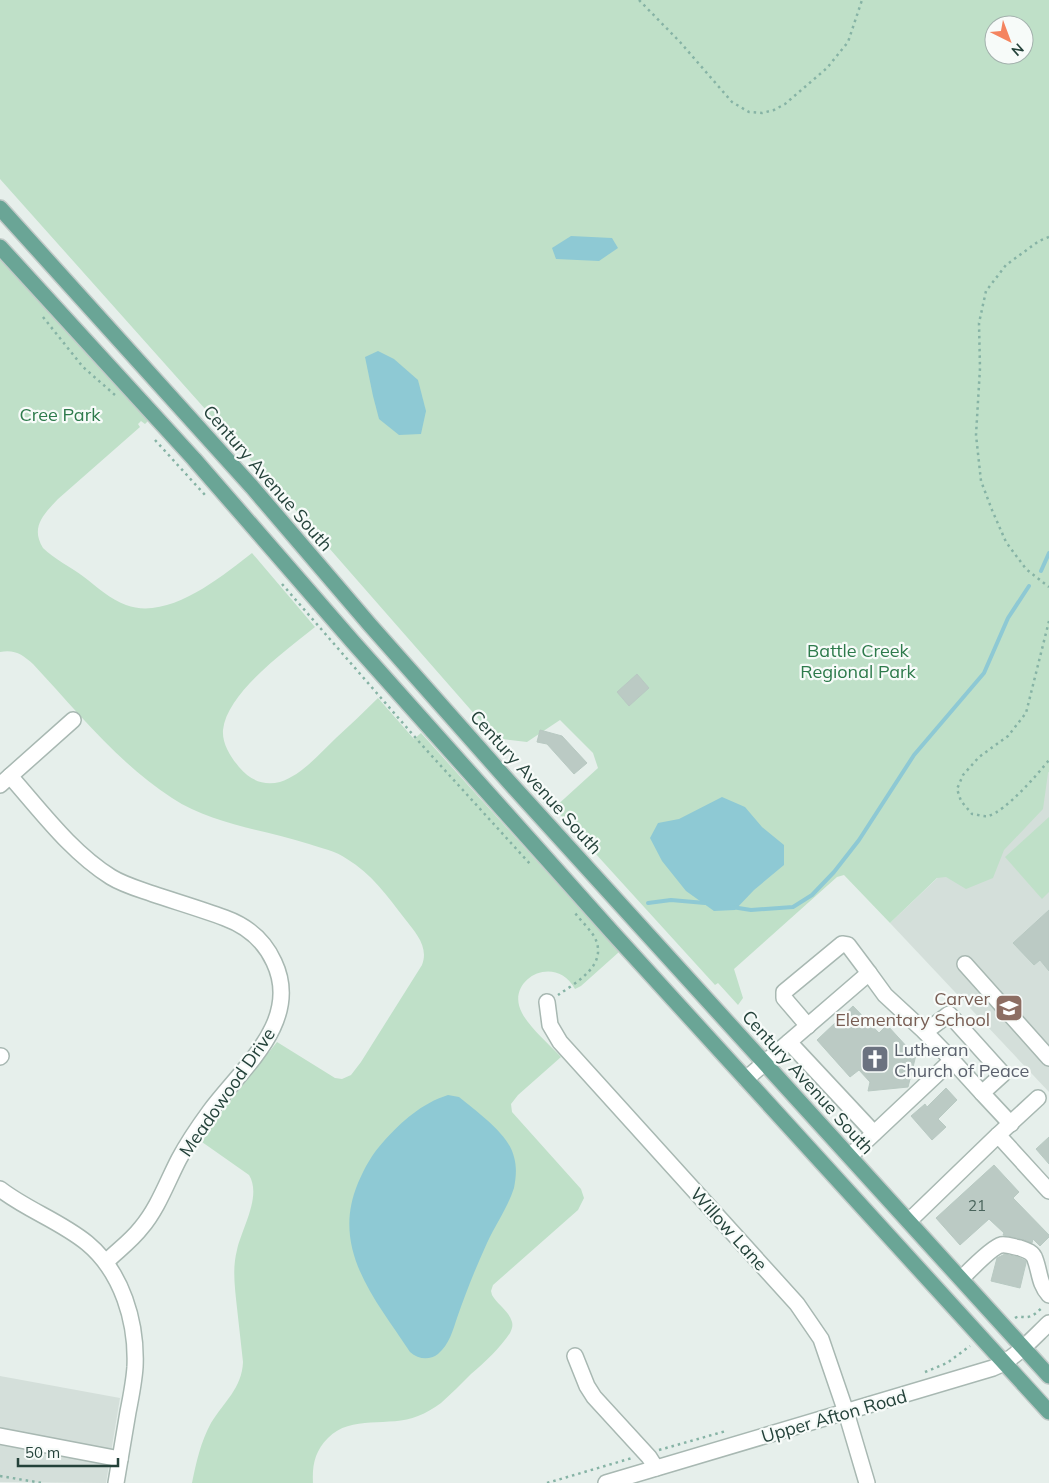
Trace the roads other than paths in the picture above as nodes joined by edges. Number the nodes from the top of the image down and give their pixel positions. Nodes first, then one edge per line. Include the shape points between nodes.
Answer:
1 (0, 208) edge
2 (0, 246) edge
3 (73, 720) dead end
4 (5, 781) edge
5 (965, 964) dead end
6 (869, 973) junction
7 (547, 1002) road end
8 (808, 1026) junction
9 (925, 1032) junction
10 (788, 1042) junction
11 (1049, 1058) edge
12 (952, 1060) junction
13 (765, 1062) junction
14 (746, 1079) junction
15 (982, 1093) junction
16 (1038, 1098) dead end
17 (1011, 1124) junction
18 (874, 1133) junction
19 (998, 1135) junction
20 (850, 1156) junction
21 (0, 1189) edge
22 (1049, 1191) edge
23 (909, 1221) junction
24 (106, 1262) junction
25 (962, 1278) junction
26 (1049, 1295) edge
27 (1049, 1323) edge
28 (1023, 1347) junction
29 (575, 1356) dead end
30 (1004, 1363) junction
31 (1049, 1376) edge
32 (846, 1412) junction
33 (1049, 1412) edge
34 (0, 1436) edge
35 (120, 1459) junction
36 (656, 1468) junction
37 (116, 1483) edge
38 (606, 1483) edge
39 (868, 1483) edge

1 - 13 main road, Century Avenue South via 252,487 510,783
2 - 14 main road
3 - 4 street
4 - 24 street, Meadowood Drive via 76,850 113,878 226,918 257,936 277,968 281,987 280,1006 266,1041 195,1132 140,1230
5 - 11 street
6 - 8 street
6 - 8 street via 848,945 842,944 784,992 784,998
6 - 9 street via 885,995
7 - 32 street, Willow Lane via 550,1026 560,1042 797,1304 821,1340
8 - 10 street
9 - 12 street
9 - 15 street via 947,1014 951,1015 1003,1074
10 - 13 street
10 - 18 street
12 - 15 street
12 - 18 street
13 - 14 street
13 - 20 main road, Century Avenue South
14 - 30 main road
15 - 17 street
16 - 17 street
17 - 19 street
18 - 20 street
19 - 22 street
19 - 23 street
20 - 23 main road, Century Avenue South
21 - 24 street via 71,1231
23 - 25 main road, Century Avenue South
24 - 35 street via 127,1305 134,1339 135,1367
25 - 26 street via 992,1250 999,1245 1007,1245 1033,1255 1040,1281
25 - 28 main road, Century Avenue South
27 - 28 street, Upper Afton Road
28 - 30 street, Upper Afton Road
28 - 31 main road, Century Avenue South
29 - 36 street via 594,1397
30 - 32 street, Upper Afton Road
30 - 33 main road
32 - 36 street, Upper Afton Road
32 - 39 street, Willow Lane
34 - 35 street
35 - 37 street
36 - 38 street, Upper Afton Road

